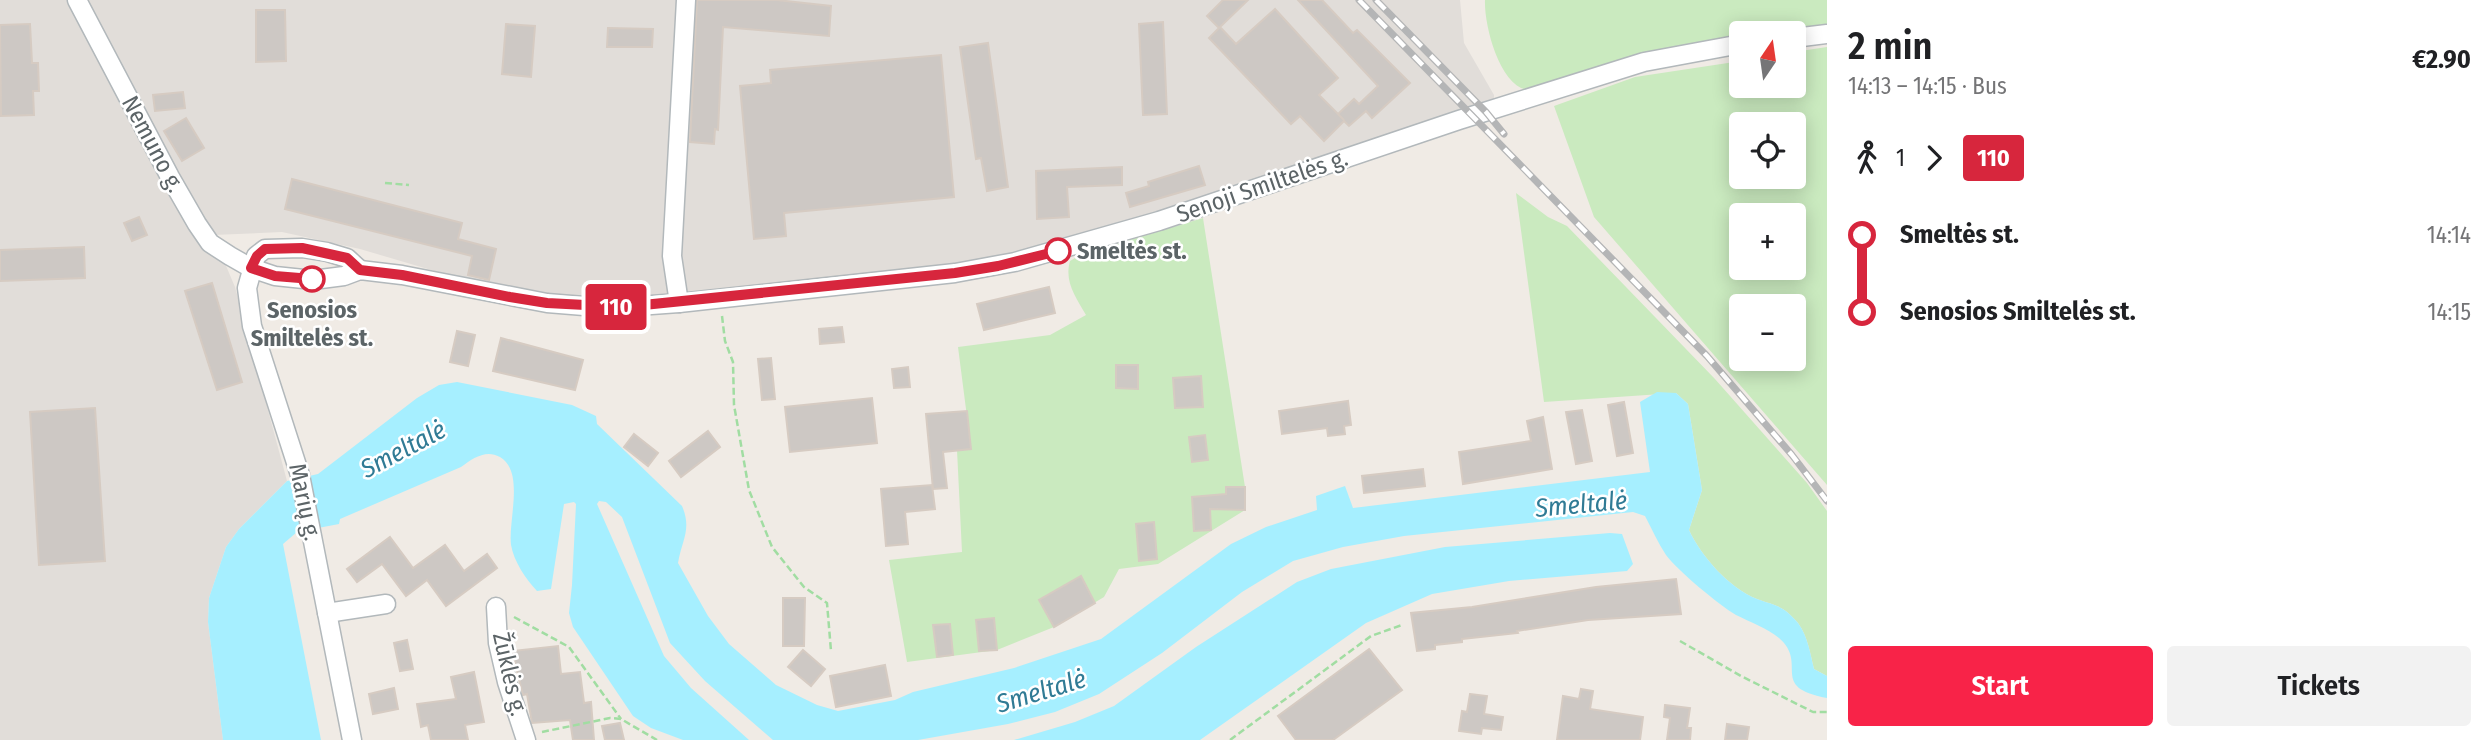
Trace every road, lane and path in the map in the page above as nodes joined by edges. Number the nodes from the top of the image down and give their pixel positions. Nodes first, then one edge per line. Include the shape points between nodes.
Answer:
1 (77, 0) edge
2 (686, 0) edge
3 (1827, 34) edge
4 (1806, 37) edge
5 (1729, 46) edge
6 (385, 183) dead end
7 (409, 185) dead end
8 (251, 268) junction
9 (360, 270) junction
10 (719, 298) junction
11 (679, 303) junction
12 (386, 604) dead end
13 (496, 607) joint
14 (327, 613) junction
15 (1402, 625) dead end
16 (1680, 641) dead end
17 (831, 651) dead end
18 (1827, 712) edge
19 (621, 719) junction
20 (526, 739) edge
21 (352, 740) edge
22 (657, 740) edge
23 (1230, 740) edge

1 - 8 street, Nemuno g. via 197,224 210,243
2 - 11 street via 672,256
3 - 4 street
5 - 10 street, Senoji Smiltelės g. via 1644,62 1159,221 1015,262 955,273
6 - 7 path
8 - 9 street, Senoji Smiltelės g. via 275,276 313,279
8 - 9 street, Senoji Smiltelės g. via 265,249 302,248 347,258
8 - 14 street, Marių g. via 247,288 252,326 300,475
9 - 11 street, Senoji Smiltelės g. via 547,303 624,307
10 - 11 street, Senoji Smiltelės g.
10 - 17 path via 733,362 734,405 749,490 772,547 804,587 827,603
12 - 14 street
13 - 19 path via 569,647
13 - 20 street, Žūklės g. via 498,643
14 - 21 street, Marių g.
15 - 23 path via 1371,636
16 - 18 path via 1813,712
19 - 20 path via 548,729
19 - 22 path

